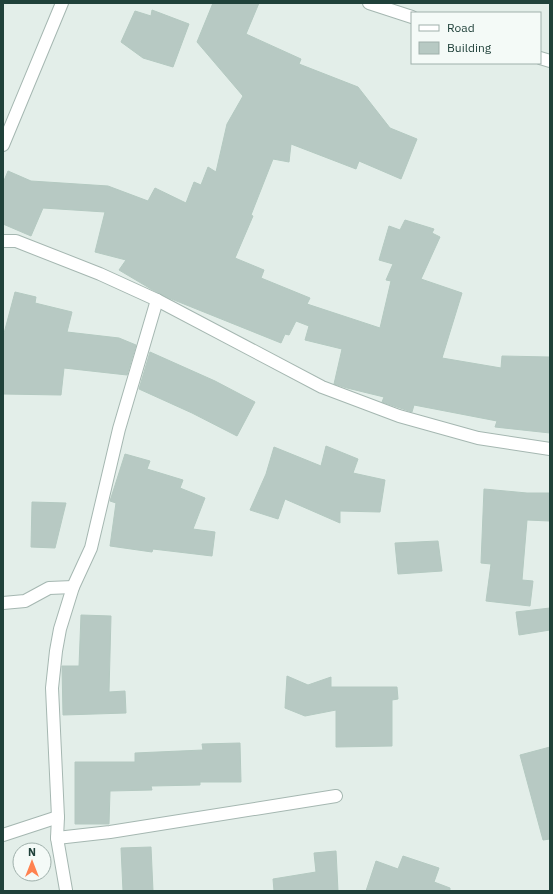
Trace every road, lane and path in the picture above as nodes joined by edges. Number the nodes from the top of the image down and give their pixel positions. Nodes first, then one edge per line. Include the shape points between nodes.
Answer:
1 (62, 3) edge
2 (369, 3) edge
3 (411, 17) edge
4 (3, 146) edge
5 (3, 241) edge
6 (157, 300) junction
7 (550, 449) edge
8 (73, 587) junction
9 (3, 603) edge
10 (336, 796) dead end
11 (58, 817) junction
12 (3, 835) edge
13 (57, 838) junction
14 (66, 890) edge

1 - 4 street
2 - 3 street
5 - 6 street via 16,241 79,265
6 - 7 street via 322,387 399,416 478,438
6 - 8 street via 119,430 91,548
8 - 9 street via 49,588 25,601
8 - 11 street via 60,630 52,688
10 - 13 street
11 - 12 street
11 - 13 street
13 - 14 street

